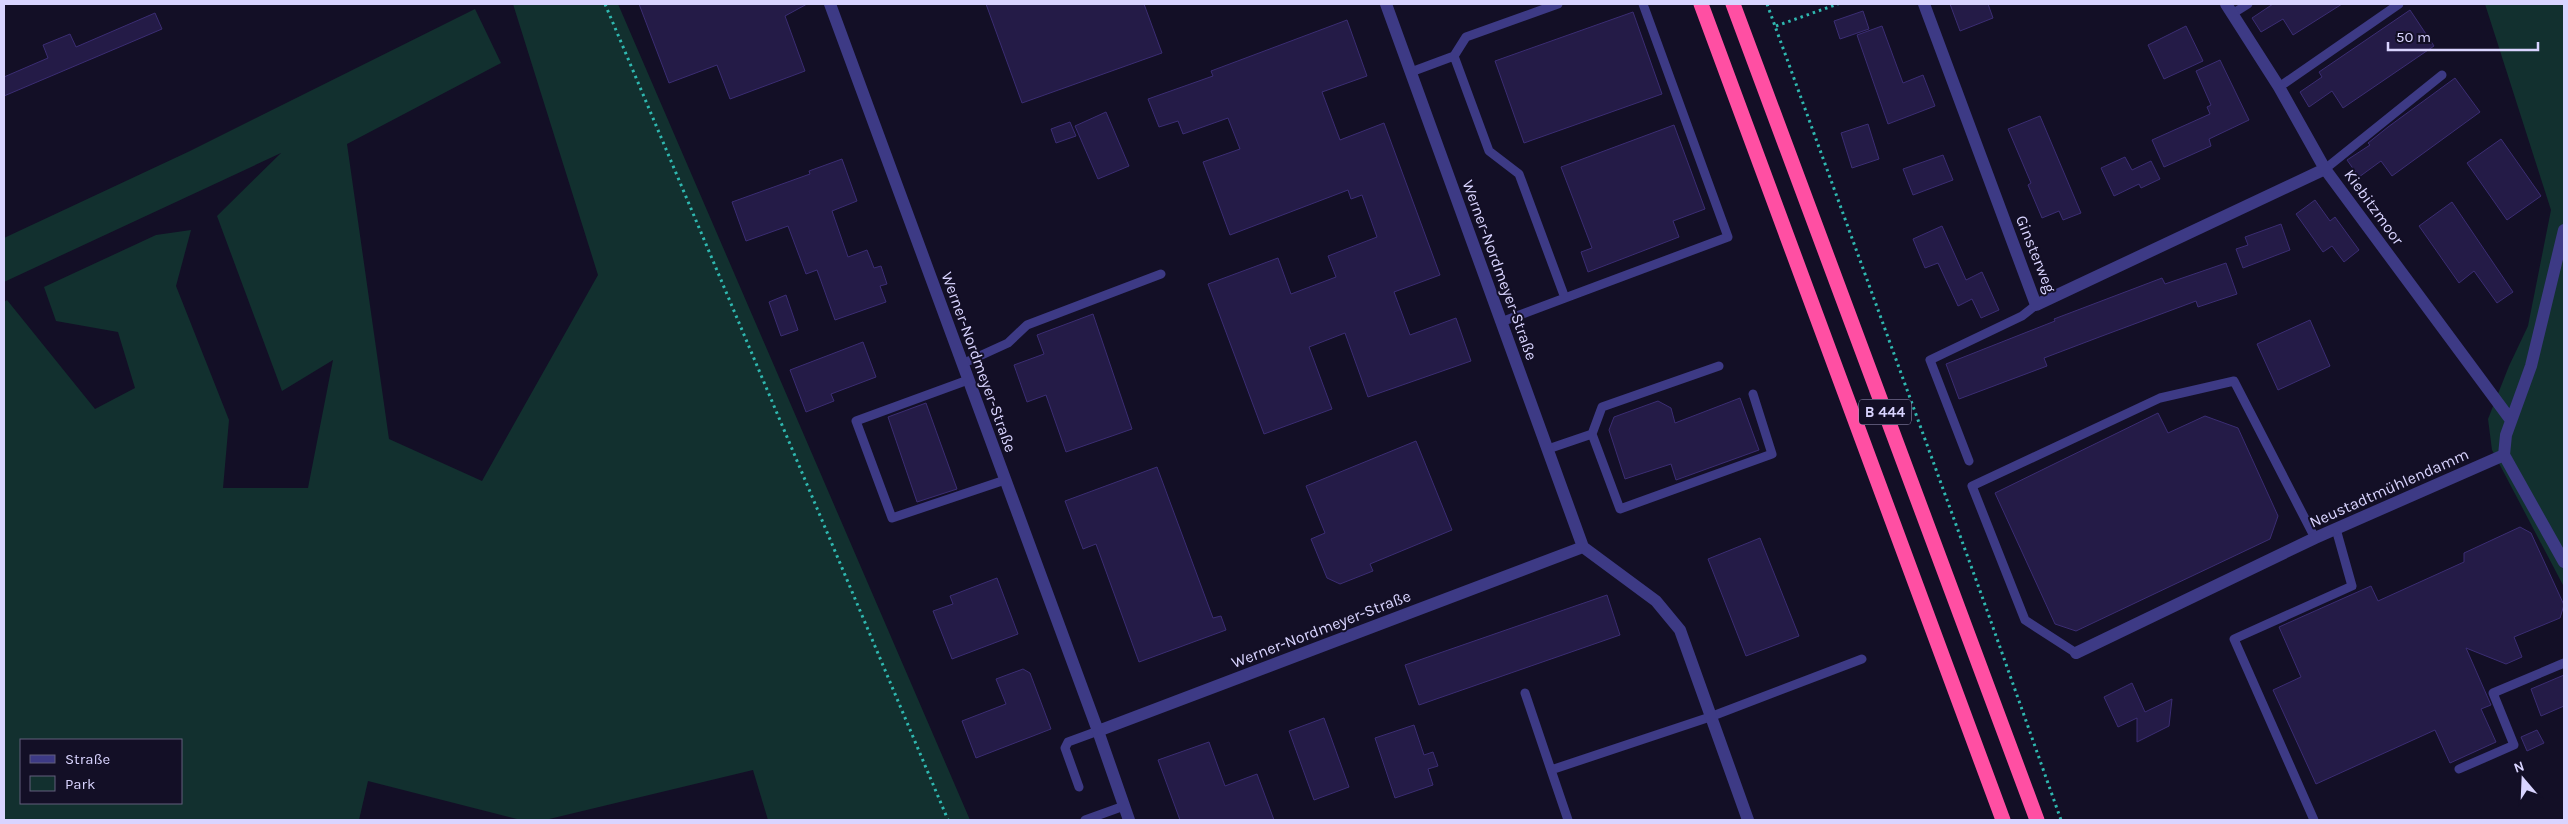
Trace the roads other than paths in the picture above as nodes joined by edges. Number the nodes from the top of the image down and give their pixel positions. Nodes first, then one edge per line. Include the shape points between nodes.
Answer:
1 (830, 4) edge
2 (1386, 4) edge
3 (1558, 4) edge
4 (1642, 4) edge
5 (1702, 4) edge
6 (1733, 4) edge
7 (1924, 4) edge
8 (2248, 4) edge
9 (2399, 4) edge
10 (2229, 9) edge
11 (1454, 56) junction
12 (1411, 72) junction
13 (2442, 75) dead end
14 (2279, 87) junction
15 (2325, 168) junction
16 (2564, 230) edge
17 (1161, 274) dead end
18 (1565, 298) junction
19 (2036, 305) junction
20 (1501, 322) junction
21 (962, 364) junction
22 (1719, 366) dead end
23 (968, 380) junction
24 (1753, 394) dead end
25 (2510, 419) junction
26 (1592, 434) junction
27 (1548, 449) junction
28 (2504, 455) junction
29 (1969, 461) dead end
30 (1005, 480) junction
31 (2336, 529) junction
32 (2315, 538) junction
33 (1583, 547) junction
34 (2564, 562) edge
35 (2076, 652) joint
36 (1862, 659) dead end
37 (2564, 663) edge
38 (1525, 693) dead end
39 (1710, 717) junction
40 (1098, 731) junction
41 (2459, 769) dead end
42 (1552, 770) junction
43 (1079, 787) dead end
44 (1124, 806) junction
45 (1085, 820) edge
46 (1129, 820) edge
47 (1568, 820) edge
48 (1748, 820) edge
49 (2003, 820) edge
50 (2037, 820) edge
51 (2314, 820) edge

1 - 21 street, Werner-Nordmeyer-Straße
2 - 12 street, Werner-Nordmeyer-Straße
3 - 11 lane via 1466,37
4 - 18 lane via 1728,237
5 - 49 highway, B 444
6 - 50 highway, B 444
7 - 19 street, Ginsterweg
8 - 10 lane
9 - 14 lane
10 - 14 street, Kiebitzmoor
11 - 12 lane
11 - 18 lane via 1489,151 1519,174
12 - 20 street, Werner-Nordmeyer-Straße
13 - 15 lane
14 - 15 street, Kiebitzmoor
15 - 19 street, Ginsterweg
15 - 25 street, Kiebitzmoor
16 - 25 street via 2531,366
17 - 21 lane via 1027,325 1008,343
18 - 20 lane
19 - 29 lane via 2022,316 1930,360
20 - 27 street, Werner-Nordmeyer-Straße
21 - 23 street, Werner-Nordmeyer-Straße
22 - 26 lane via 1602,408
23 - 30 street, Werner-Nordmeyer-Straße
23 - 30 lane via 856,422 892,518
24 - 26 lane via 1772,454 1620,509
25 - 28 street
26 - 27 lane
27 - 33 street, Werner-Nordmeyer-Straße
28 - 31 street, Neustadtmühlendamm
28 - 34 street
30 - 40 street, Werner-Nordmeyer-Straße
31 - 32 street, Neustadtmühlendamm
31 - 51 lane via 2352,586 2234,639
32 - 35 street, Neustadtmühlendamm
32 - 35 lane via 2234,381 2160,398 1972,486 2025,620
33 - 39 street via 1656,601 1680,630
33 - 40 street, Werner-Nordmeyer-Straße
36 - 39 lane
37 - 41 lane via 2493,693 2514,745
38 - 42 lane
39 - 42 lane
39 - 48 street
40 - 43 lane via 1068,742 1065,748
40 - 44 street, Werner-Nordmeyer-Straße
42 - 47 lane
44 - 45 lane
44 - 46 street, Werner-Nordmeyer-Straße

